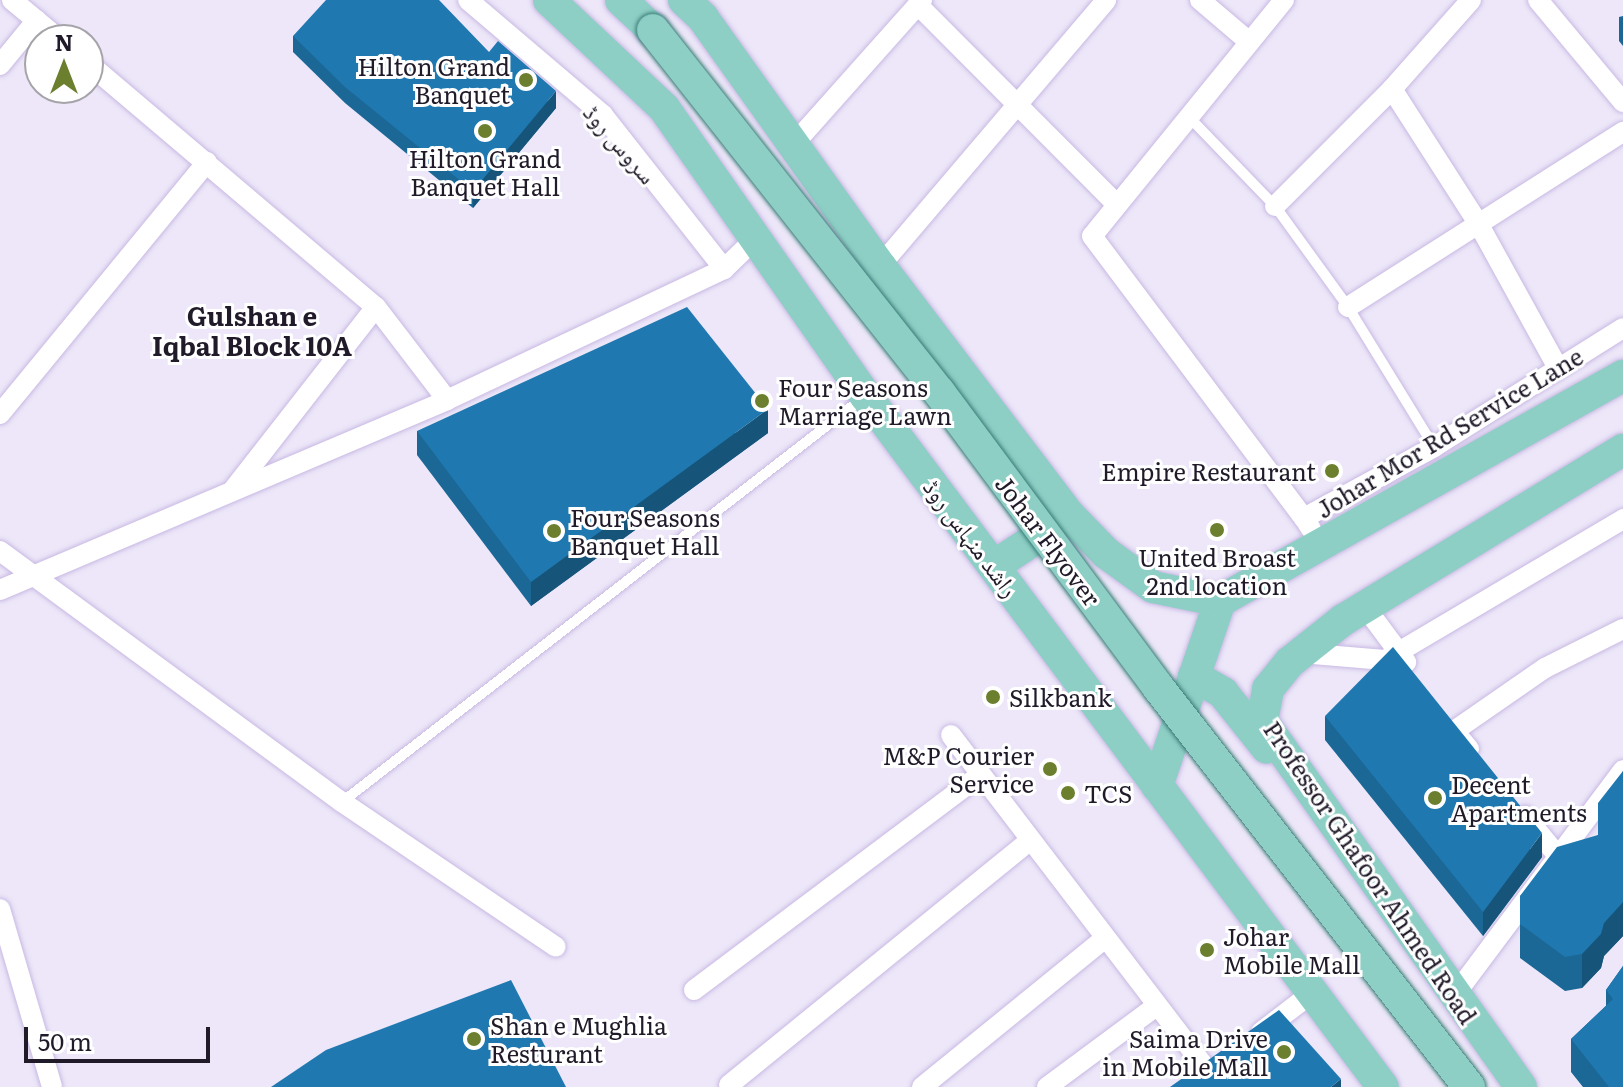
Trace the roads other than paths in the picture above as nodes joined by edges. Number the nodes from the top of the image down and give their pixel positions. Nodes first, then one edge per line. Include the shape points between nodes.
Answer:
1 (12, 0) edge
2 (468, 0) edge
3 (549, 0) edge
4 (621, 0) edge
5 (1106, 0) edge
6 (1200, 0) edge
7 (1284, 0) edge
8 (1471, 0) edge
9 (1538, 0) edge
10 (920, 3) edge
11 (702, 6) edge
12 (37, 20) junction
13 (42, 24) edge
14 (1247, 40) junction
15 (0, 65) edge
16 (104, 76) edge
17 (1392, 89) junction
18 (1018, 102) junction
19 (1623, 102) edge
20 (1189, 117) junction
21 (1623, 132) edge
22 (793, 145) junction
23 (207, 162) junction
24 (1115, 203) junction
25 (1275, 206) junction
26 (1478, 223) junction
27 (753, 241) junction
28 (880, 266) junction
29 (724, 269) junction
30 (376, 307) junction
31 (1348, 307) junction
32 (1623, 328) edge
33 (1558, 368) junction
34 (1623, 376) edge
35 (1539, 381) junction
36 (866, 396) junction
37 (447, 400) junction
38 (0, 414) edge
39 (1556, 414) junction
40 (1434, 447) junction
41 (1623, 450) edge
42 (231, 493) junction
43 (1070, 516) junction
44 (1304, 518) junction
45 (1623, 519) edge
46 (1323, 546) junction
47 (0, 551) edge
48 (994, 566) junction
49 (32, 575) junction
50 (0, 590) edge
51 (1220, 601) junction
52 (1365, 607) junction
53 (1623, 629) edge
54 (1398, 652) junction
55 (1301, 653) junction
56 (1194, 676) junction
57 (1422, 686) edge
58 (1438, 708) edge
59 (1454, 731) junction
60 (951, 735) dead end
61 (1483, 765) edge
62 (1623, 770) edge
63 (980, 775) junction
64 (1157, 786) junction
65 (1511, 799) edge
66 (342, 802) junction
67 (1029, 841) junction
68 (1354, 856) junction
69 (1558, 856) junction
70 (2, 922) edge
71 (1104, 939) junction
72 (556, 947) dead end
73 (694, 990) dead end
74 (1312, 993) junction
75 (1454, 996) junction
76 (1155, 1007) junction
77 (1208, 1071) junction
78 (729, 1085) dead end
79 (52, 1087) edge
80 (922, 1087) edge
81 (1047, 1087) edge
82 (1186, 1087) edge
83 (1383, 1087) edge
84 (1469, 1087) edge
85 (1521, 1087) edge

1 - 12 street
2 - 29 street, سروس روڈ via 603,115
3 - 27 main road, راشد منہاس روڈ via 664,108
4 - 84 main road, Johar Flyover, bridge via 653,30 939,392 1158,687
5 - 18 street
6 - 14 street
7 - 14 street
8 - 17 street
9 - 19 street
10 - 18 street
10 - 22 street
11 - 22 main road
12 - 13 street
12 - 15 street
14 - 20 street
16 - 23 street
17 - 25 street
17 - 26 street
18 - 24 street
18 - 28 street
20 - 24 street
20 - 25 lane
21 - 26 street
22 - 28 main road
23 - 30 street
23 - 38 street
24 - 44 street via 1094,229 1094,243
25 - 31 lane
26 - 31 street
26 - 33 street
27 - 29 street
27 - 36 main road, راشد منہاس روڈ
28 - 43 main road
29 - 37 street
30 - 37 street
30 - 42 street
31 - 40 lane
32 - 33 street, Johar Mor Rd Service Lane
33 - 35 street, Johar Mor Rd Service Lane
34 - 39 main road
35 - 39 street
35 - 40 street, Johar Mor Rd Service Lane
36 - 48 main road, راشد منہاس روڈ
36 - 66 lane
37 - 42 street
39 - 46 main road
40 - 44 street, Johar Mor Rd Service Lane
41 - 52 main road, Professor Ghafoor Ahmed Road
42 - 49 street
43 - 48 main road
43 - 51 main road via 1106,553 1153,587
44 - 46 street, Johar Mor Rd Service Lane
45 - 54 street
46 - 51 main road
47 - 49 street
48 - 64 main road, راشد منہاس روڈ
49 - 50 street
49 - 66 street
51 - 56 main road
52 - 54 street
52 - 55 main road, Professor Ghafoor Ahmed Road
53 - 59 street via 1545,668
54 - 55 street via 1385,660
54 - 57 street
55 - 68 main road, Professor Ghafoor Ahmed Road via 1268,689 1262,721
56 - 64 main road
56 - 68 main road via 1223,693
58 - 59 street
59 - 61 street
60 - 63 street
62 - 69 street
63 - 67 street
63 - 73 street
64 - 74 main road, راشد منہاس روڈ
65 - 69 street
66 - 72 street
67 - 71 street
67 - 78 street
68 - 75 main road, Professor Ghafoor Ahmed Road
69 - 75 street
70 - 79 street
71 - 76 street
71 - 80 street
74 - 77 street
74 - 83 main road, راشد منہاس روڈ
75 - 85 main road, Professor Ghafoor Ahmed Road
76 - 77 street
76 - 81 street
77 - 82 street

